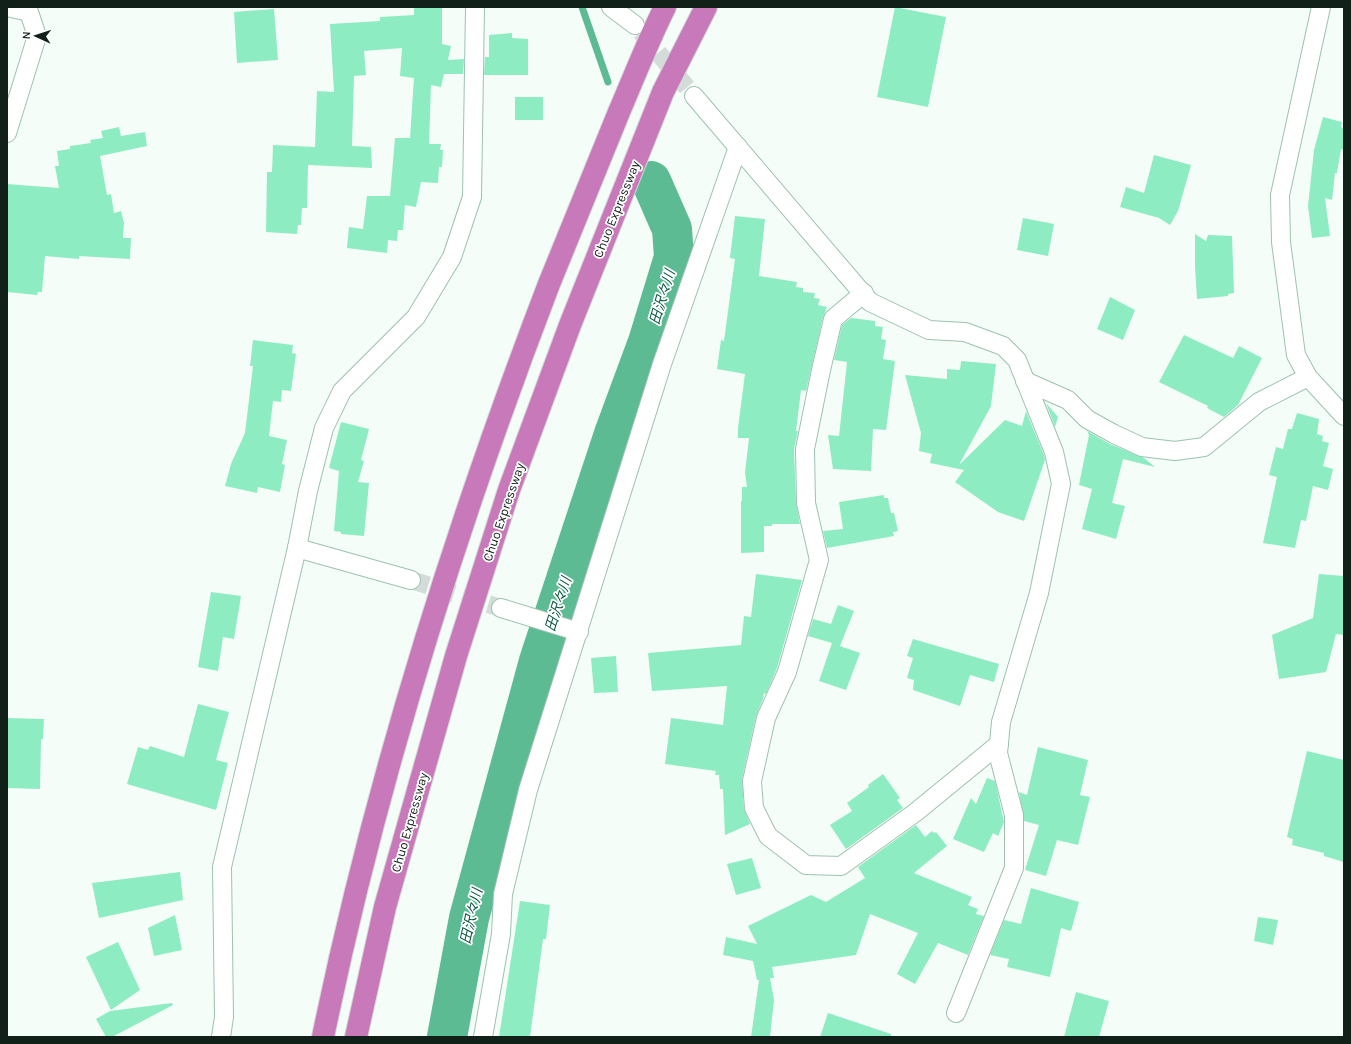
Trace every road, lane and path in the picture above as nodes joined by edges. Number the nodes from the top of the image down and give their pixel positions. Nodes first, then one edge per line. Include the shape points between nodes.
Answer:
1 (7, 7) edge
2 (475, 7) edge
3 (611, 7) edge
4 (665, 7) edge
5 (706, 7) edge
6 (1321, 7) edge
7 (635, 25) tunnel mouth
8 (694, 96) tunnel mouth
9 (7, 134) edge
10 (738, 146) junction
11 (864, 293) junction
12 (1308, 377) junction
13 (1025, 381) junction
14 (1344, 416) edge
15 (297, 548) junction
16 (411, 580) tunnel mouth
17 (501, 608) tunnel mouth
18 (579, 632) junction
19 (999, 744) junction
20 (956, 1013) dead end
21 (221, 1037) edge
22 (323, 1037) edge
23 (356, 1037) edge
24 (483, 1037) edge

1 - 9 street via 28,12 37,36
2 - 15 street via 472,197 452,257 416,317 342,391 324,428
3 - 7 street
4 - 22 highway via 574,221 524,349 472,494 384,775 338,961
5 - 23 highway, Chuo Expressway via 660,100 570,325 509,490 456,656 385,907
6 - 12 street via 1280,195 1281,242 1296,355
8 - 10 street
10 - 11 street
10 - 18 street via 662,364
11 - 13 street via 870,302 929,330 965,332 1003,346 1017,360
11 - 19 street via 833,319 821,370 805,449 806,503 819,560 787,672 766,718 752,781 754,808 768,836 806,865 841,866 916,812
12 - 13 street via 1259,402 1204,447 1175,450 1142,447 1087,419 1068,400
12 - 14 street
13 - 19 street via 1054,452 1061,484 1039,593 1001,722
15 - 16 street
15 - 21 street via 222,867 224,1016
17 - 18 street
18 - 24 street via 528,790 503,894 501,934
19 - 20 street via 998,753 1014,815 1014,868

